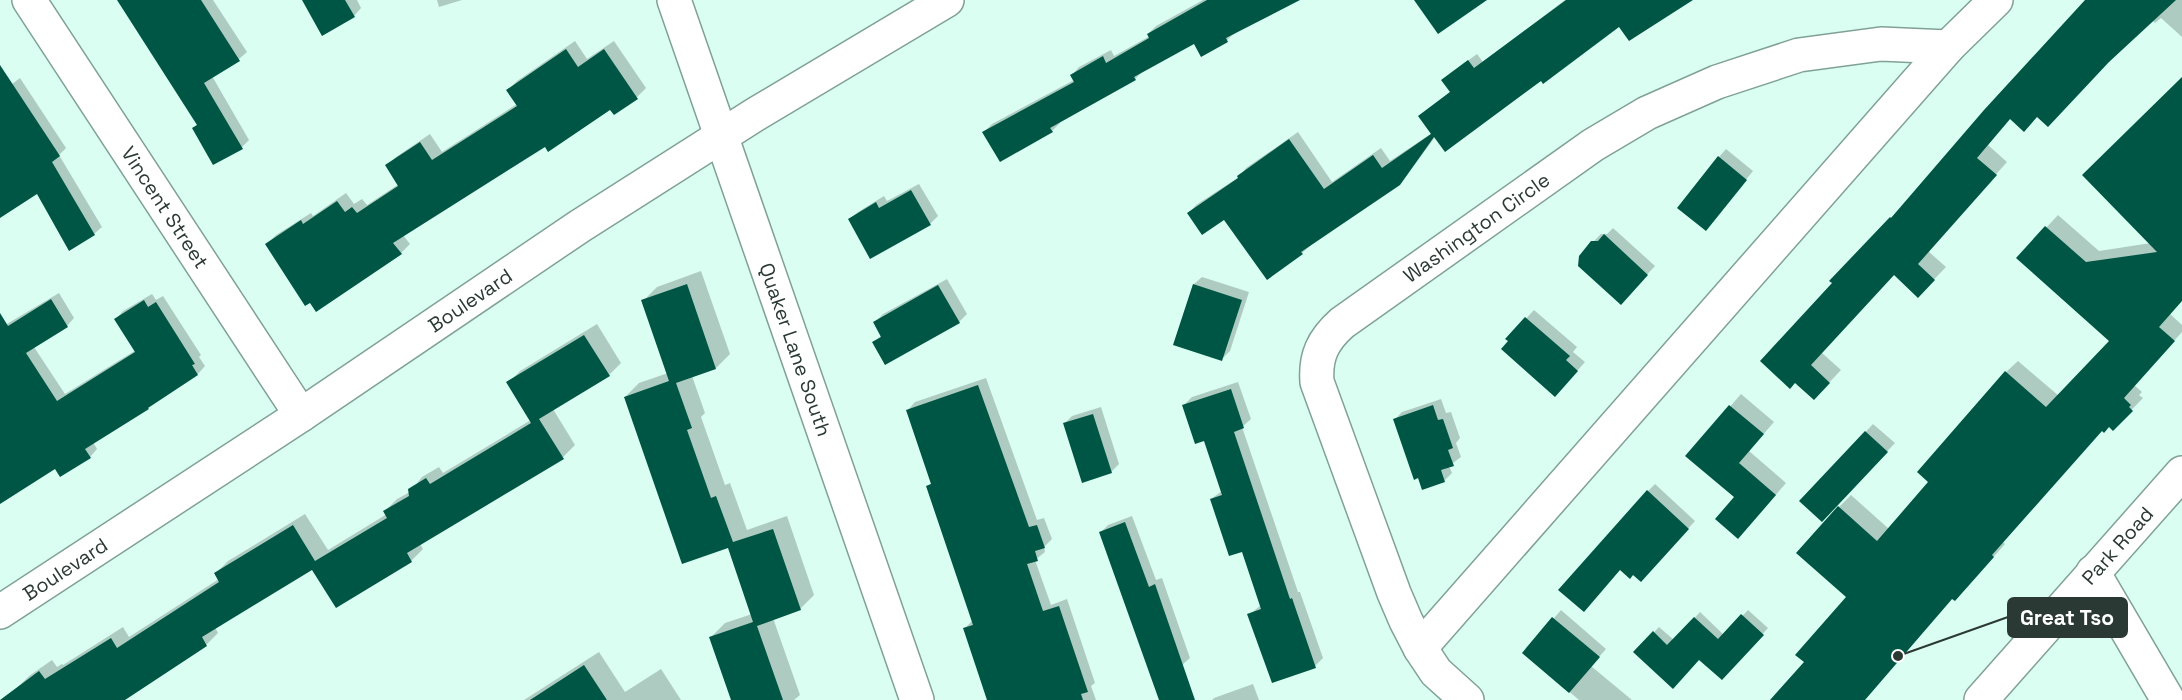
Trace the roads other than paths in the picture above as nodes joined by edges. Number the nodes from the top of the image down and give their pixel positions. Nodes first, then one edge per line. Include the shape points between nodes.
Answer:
1 (29, 0) edge
2 (674, 0) edge
3 (947, 0) edge
4 (1996, 0) edge
5 (1948, 47) junction
6 (722, 136) junction
7 (301, 415) junction
8 (2182, 473) edge
9 (2093, 572) junction
10 (0, 612) edge
11 (1420, 648) junction
12 (917, 700) edge
13 (1467, 700) edge
14 (1981, 700) edge
15 (2168, 700) edge

1 - 7 street, Vincent Street
2 - 6 street, Quaker Lane South
3 - 6 street, Boulevard
4 - 5 street
5 - 11 street
5 - 11 street, Washington Circle via 1881,44 1799,55 1717,82 1647,113 1583,152 1330,334 1320,349 1317,382 1394,594
6 - 7 street, Boulevard via 580,226
6 - 12 street, Quaker Lane South
7 - 10 street, Boulevard
8 - 9 street, Park Road
9 - 14 street, Park Road
9 - 15 street
11 - 13 street, Washington Circle via 1436,672

